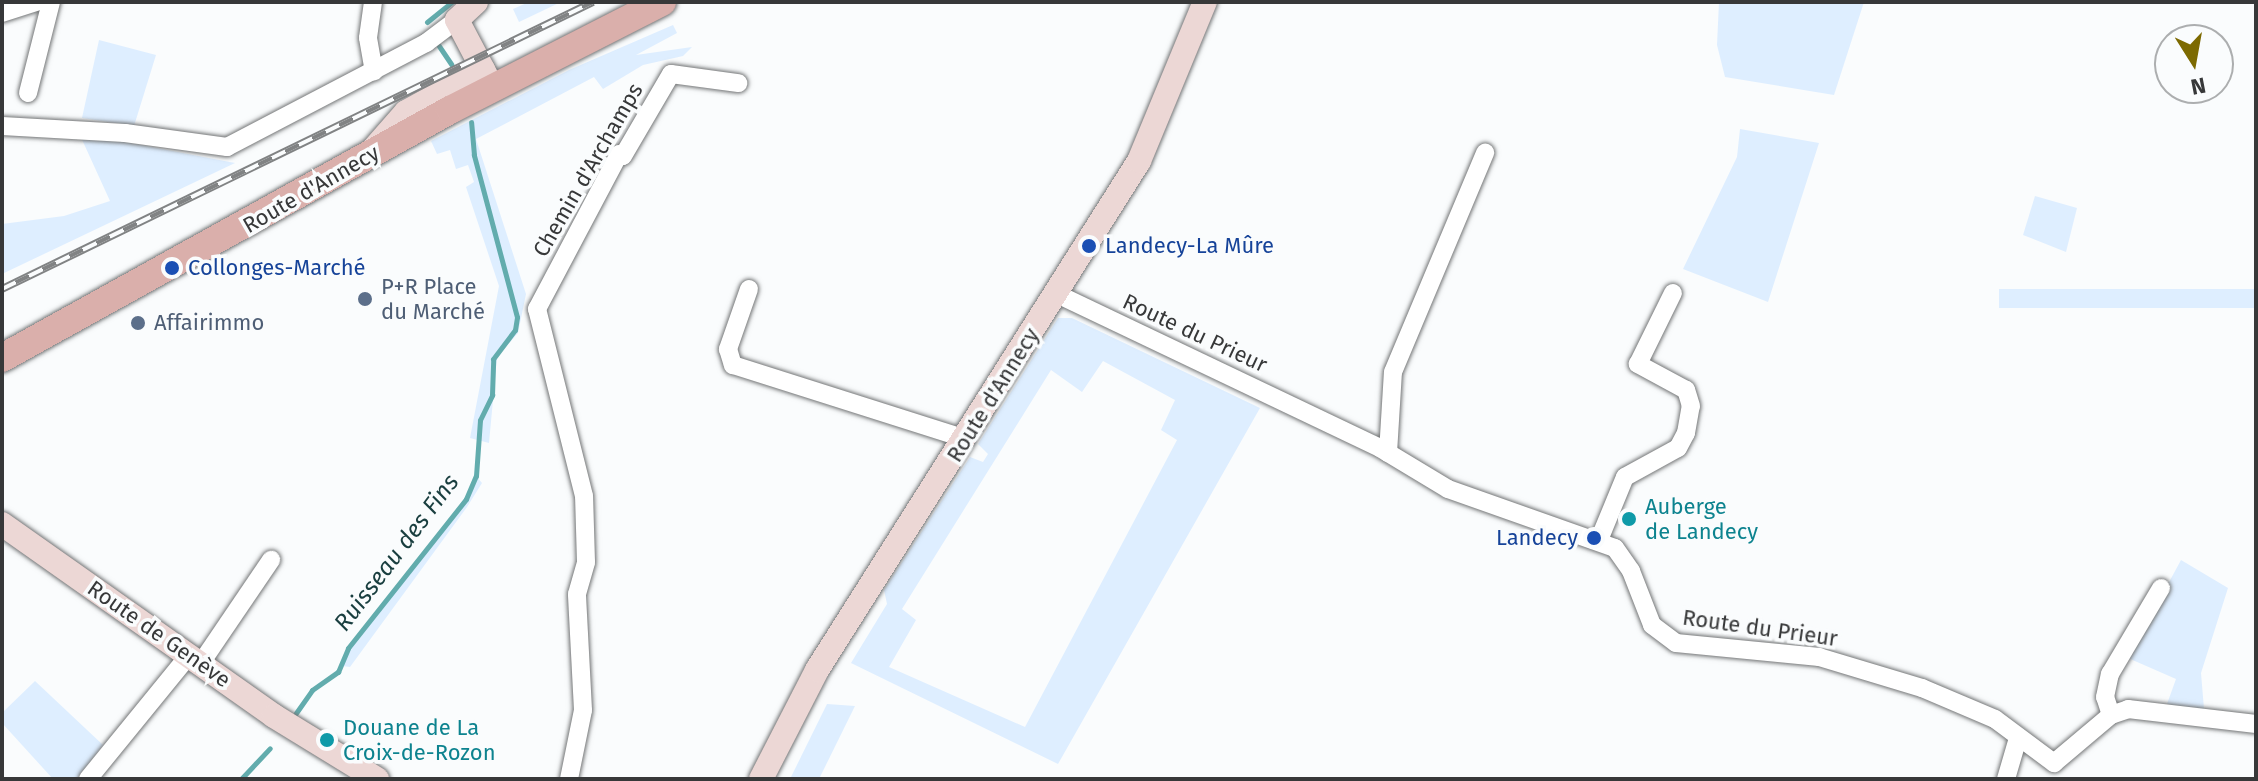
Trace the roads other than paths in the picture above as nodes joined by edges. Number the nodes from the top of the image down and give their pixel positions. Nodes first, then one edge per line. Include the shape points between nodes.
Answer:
1 (36, 2) edge
2 (51, 2) edge
3 (373, 2) edge
4 (476, 2) edge
5 (662, 2) edge
6 (1205, 2) edge
7 (2, 13) edge
8 (457, 20) junction
9 (374, 71) junction
10 (488, 78) junction
11 (738, 83) dead end
12 (28, 93) dead end
13 (2, 126) edge
14 (1485, 153) dead end
15 (366, 158) junction
16 (749, 289) dead end
17 (1673, 293) dead end
18 (1057, 294) junction
19 (2, 358) edge
20 (966, 439) junction
21 (1388, 453) junction
22 (2, 524) edge
23 (1599, 540) junction
24 (271, 560) dead end
25 (2161, 588) dead end
26 (195, 659) junction
27 (2111, 715) junction
28 (2256, 724) edge
29 (2018, 738) junction
30 (88, 779) edge
31 (377, 779) edge
32 (569, 779) edge
33 (761, 779) edge
34 (2006, 779) edge

1 - 7 street
2 - 12 street
3 - 9 street via 368,38
4 - 8 street
5 - 10 main road, Route d'Annecy
6 - 18 street, Route d'Annecy via 1139,161
8 - 9 street
8 - 10 street
9 - 13 street via 227,147 112,132
10 - 15 main road, Route d'Annecy via 450,110
10 - 15 street via 406,112
11 - 32 street, Chemin d'Archamps via 671,74 623,156 619,154 537,309 584,496 586,562 577,594 583,710
14 - 21 street via 1393,372
15 - 19 main road, Route d'Annecy
16 - 20 street via 728,349 733,365
17 - 23 street via 1638,364 1686,390 1691,406 1686,433 1678,448 1625,477
18 - 20 street, Route d'Annecy
18 - 21 street, Route du Prieur
20 - 33 street, Route d'Annecy via 817,670
21 - 23 street, Route du Prieur via 1487,505
22 - 26 street, Route de Genève
23 - 29 street, Route du Prieur via 1621,552 1652,625 1668,640 1837,661 1969,706
24 - 26 street
25 - 27 street via 2110,674 2105,697
26 - 30 street
26 - 31 street, Route de Genève via 274,716
27 - 28 street, Route du Prieur via 2140,709
27 - 29 street, Route du Prieur via 2057,762
29 - 34 street

